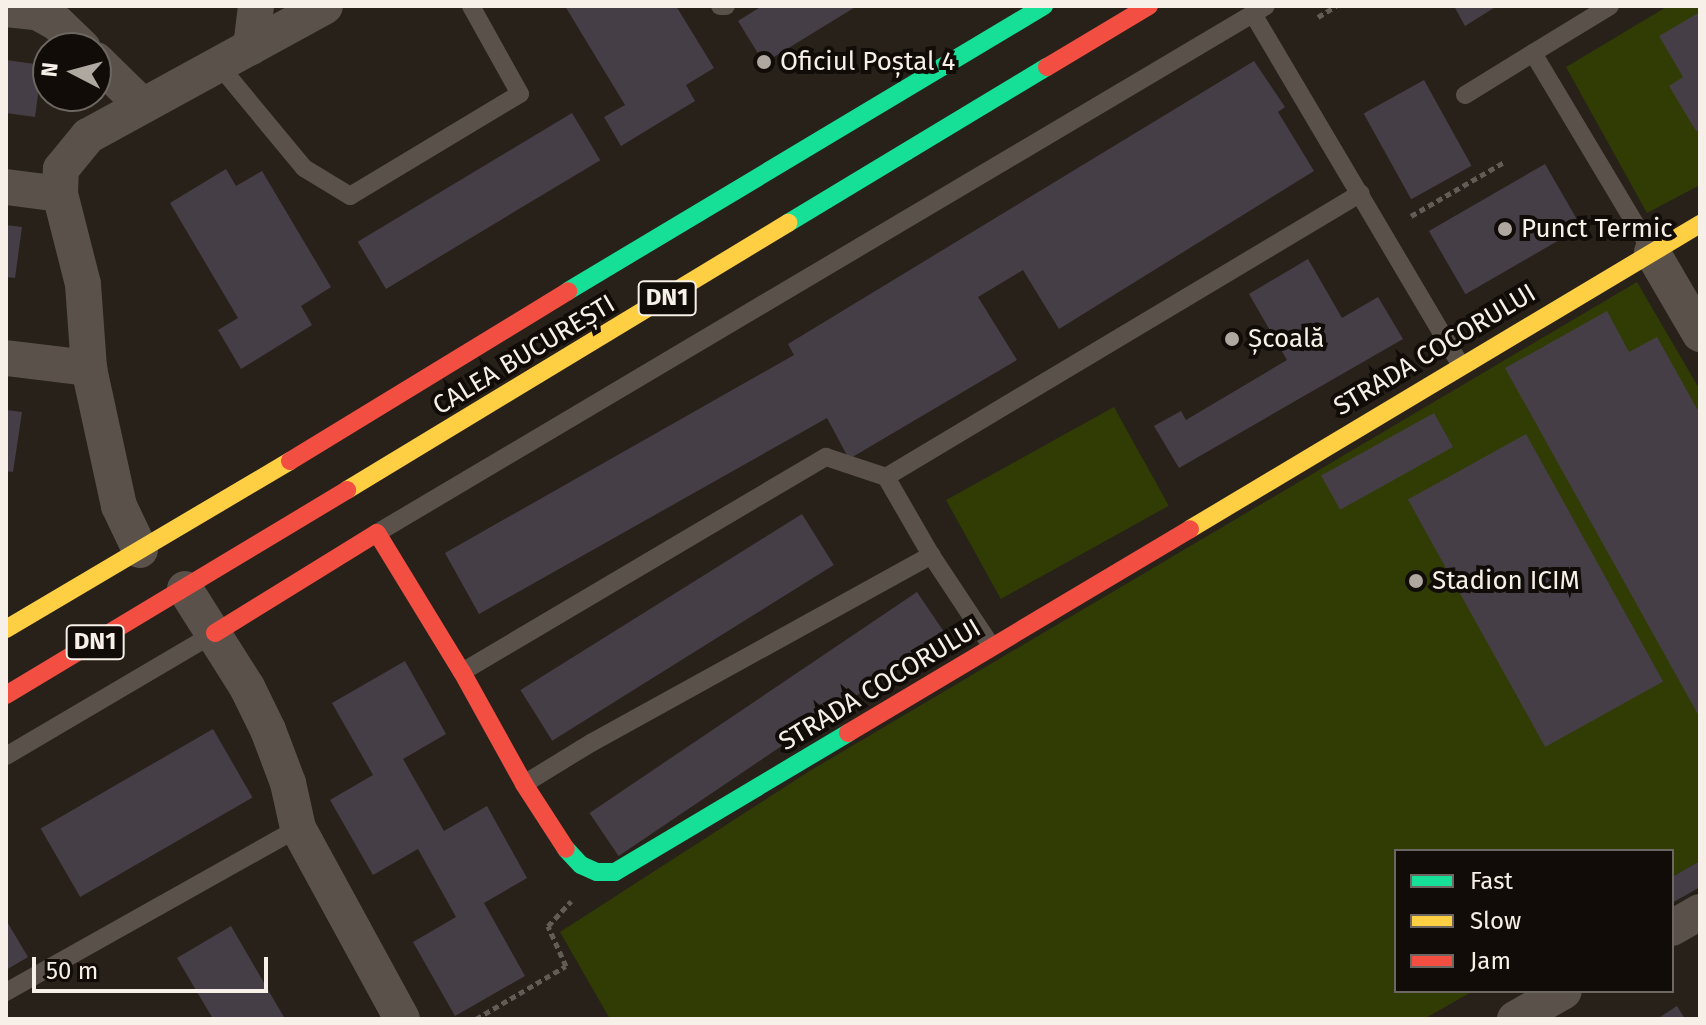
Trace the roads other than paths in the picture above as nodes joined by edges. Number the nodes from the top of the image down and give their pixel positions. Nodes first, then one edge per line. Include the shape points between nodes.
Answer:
1 (256, 6) edge
2 (325, 6) edge
3 (471, 6) edge
4 (720, 6) edge
5 (726, 6) edge
6 (1044, 6) edge
7 (1149, 6) edge
8 (1610, 6) edge
9 (6, 9) edge
10 (1259, 10) edge
11 (273, 28) edge
12 (66, 32) edge
13 (1533, 53) junction
14 (218, 64) junction
15 (112, 76) edge
16 (1465, 95) dead end
17 (142, 105) junction
18 (6, 187) edge
19 (1361, 193) junction
20 (60, 194) junction
21 (1700, 224) edge
22 (1652, 252) junction
23 (1700, 334) edge
24 (6, 358) edge
25 (1460, 364) junction
26 (89, 368) junction
27 (1471, 380) dead end
28 (886, 477) junction
29 (377, 533) junction
30 (140, 550) junction
31 (931, 555) junction
32 (185, 589) junction
33 (6, 629) edge
34 (215, 633) junction
35 (992, 647) junction
36 (462, 672) junction
37 (6, 695) edge
38 (6, 756) edge
39 (524, 784) junction
40 (298, 828) junction
41 (1700, 912) edge
42 (1674, 927) edge
43 (6, 992) edge
44 (1560, 993) edge
45 (402, 1019) edge
46 (1515, 1019) edge

1 - 11 street
2 - 11 street
3 - 14 lane via 520,94 350,196 304,168
4 - 5 lane
6 - 30 main road, CALEA BUCUREȘTI / DN1
7 - 32 main road, CALEA BUCUREȘTI / DN1
8 - 13 lane
9 - 12 street via 37,12
10 - 19 lane
10 - 29 lane
11 - 14 street
13 - 16 lane
13 - 22 lane
14 - 17 street
15 - 17 street
17 - 20 street via 88,136 71,153 61,169
18 - 20 street
19 - 25 lane
19 - 28 lane
20 - 26 street via 83,284
21 - 22 main road, STRADA COCORULUI
22 - 23 street
22 - 25 main road, STRADA COCORULUI
24 - 26 street
25 - 27 lane
25 - 35 main road, STRADA COCORULUI
26 - 30 street via 119,506
28 - 31 lane
28 - 36 lane via 826,457
29 - 34 main road
29 - 36 main road
30 - 33 main road, CALEA BUCUREȘTI / DN1
31 - 35 lane
31 - 39 lane
32 - 34 street
32 - 37 main road, CALEA BUCUREȘTI / DN1
34 - 38 lane
34 - 40 street via 268,730
35 - 39 main road, STRADA COCORULUI via 615,872 581,865
36 - 39 main road
40 - 43 lane
40 - 45 street
41 - 42 street
44 - 46 street

